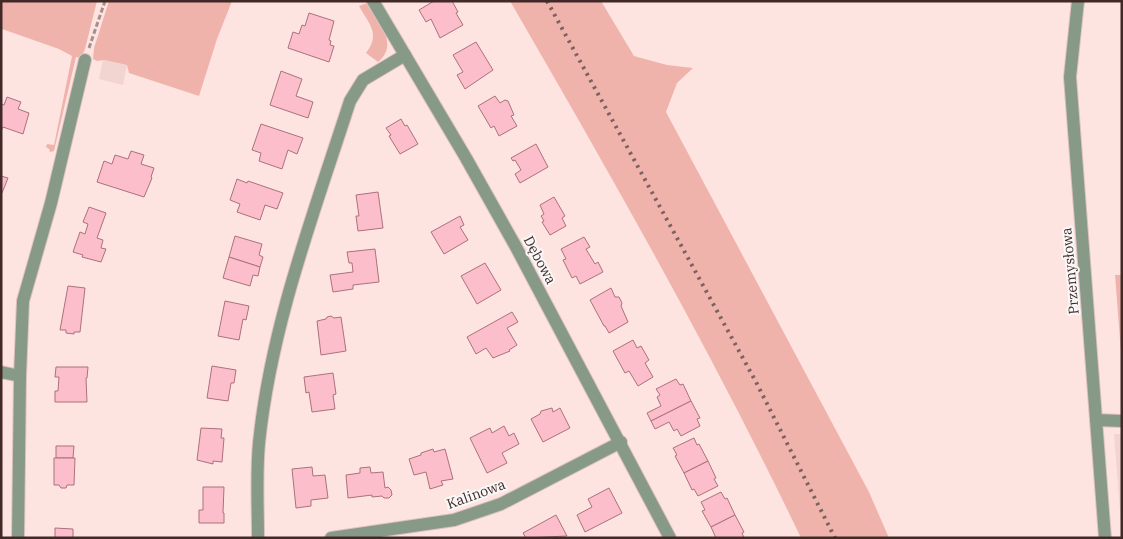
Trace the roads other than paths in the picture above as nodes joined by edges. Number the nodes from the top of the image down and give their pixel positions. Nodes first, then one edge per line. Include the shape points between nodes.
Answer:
1 (373, 1) edge
2 (1078, 1) edge
3 (405, 55) junction
4 (85, 60) road end
5 (1, 372) edge
6 (20, 376) junction
7 (1096, 420) junction
8 (1122, 421) edge
9 (621, 442) junction
10 (18, 538) edge
11 (258, 538) edge
12 (331, 538) edge
13 (670, 538) edge
14 (1105, 538) edge

1 - 3 street, Dębowa
2 - 7 street, Przemysłowa via 1070,78
3 - 9 street, Dębowa via 471,166
3 - 11 street via 363,80 350,101 283,311 259,443
4 - 6 street via 51,204 23,301
5 - 6 street
6 - 10 street
7 - 8 street
7 - 14 street, Przemysłowa
9 - 12 street, Kalinowa via 501,504 454,520
9 - 13 street, Dębowa

